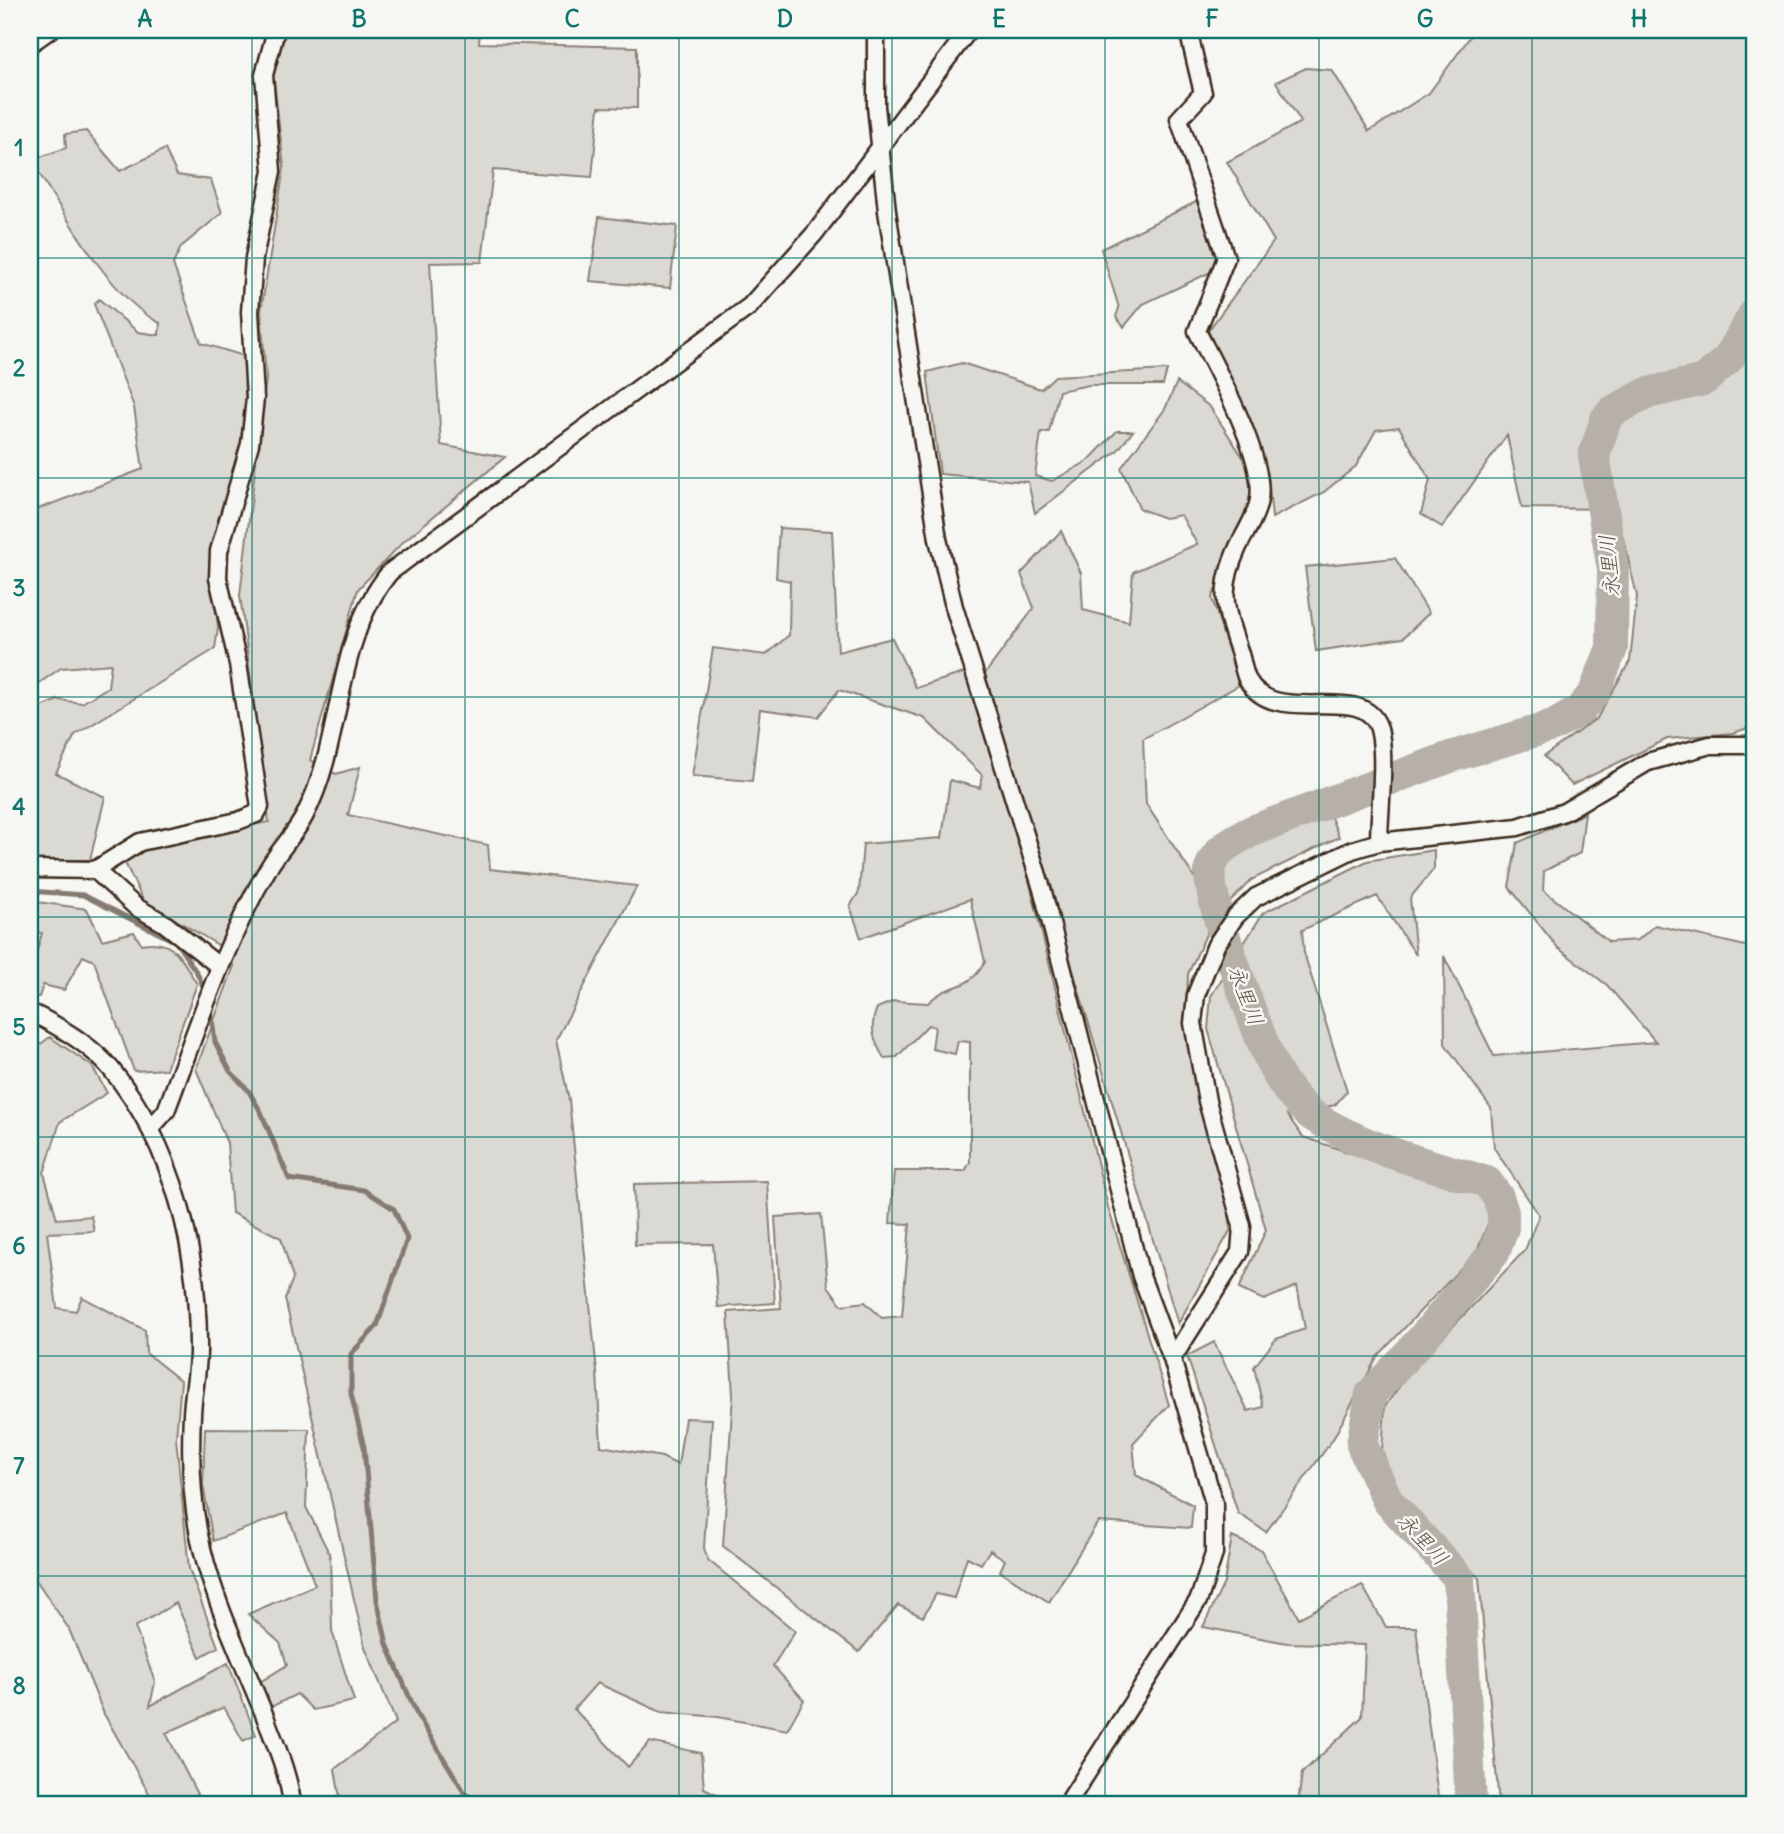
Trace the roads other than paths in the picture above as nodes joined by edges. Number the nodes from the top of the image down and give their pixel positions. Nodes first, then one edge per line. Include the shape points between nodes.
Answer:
1 (50, 30) edge
2 (276, 30) edge
3 (876, 30) edge
4 (969, 30) edge
5 (1188, 30) edge
6 (30, 44) edge
7 (880, 149) junction
8 (1754, 745) edge
9 (1379, 842) junction
10 (30, 869) edge
11 (95, 870) junction
12 (220, 967) junction
13 (30, 1012) edge
14 (150, 1129) junction
15 (1172, 1359) junction
16 (292, 1804) edge
17 (1067, 1804) edge

1 - 6 street
2 - 11 street via 264,75 273,156 250,312 254,409 250,444 219,551 218,578 238,664 260,807 256,814 238,821 140,842
3 - 7 street
4 - 7 street
5 - 9 street via 1203,93 1179,119 1226,258 1197,331 1231,400 1259,483 1259,500 1225,580 1225,610 1248,680 1262,695 1281,704 1367,710 1379,729
7 - 12 street via 784,271 750,306 390,572 373,592 355,631 325,756 305,815 269,866
7 - 15 street via 939,539 954,607 1043,892 1140,1276
8 - 9 street via 1710,745 1648,762 1564,812 1518,827
9 - 15 street via 1352,850 1256,897 1216,945 1196,995 1193,1023 1207,1101 1243,1240 1240,1252
10 - 11 street
11 - 12 street via 136,907
12 - 14 street via 166,1111
13 - 14 street via 93,1051
14 - 16 street via 184,1219 198,1294 192,1413 192,1487 198,1532 221,1606 275,1743
15 - 17 street via 1214,1503 1211,1565 1199,1599

